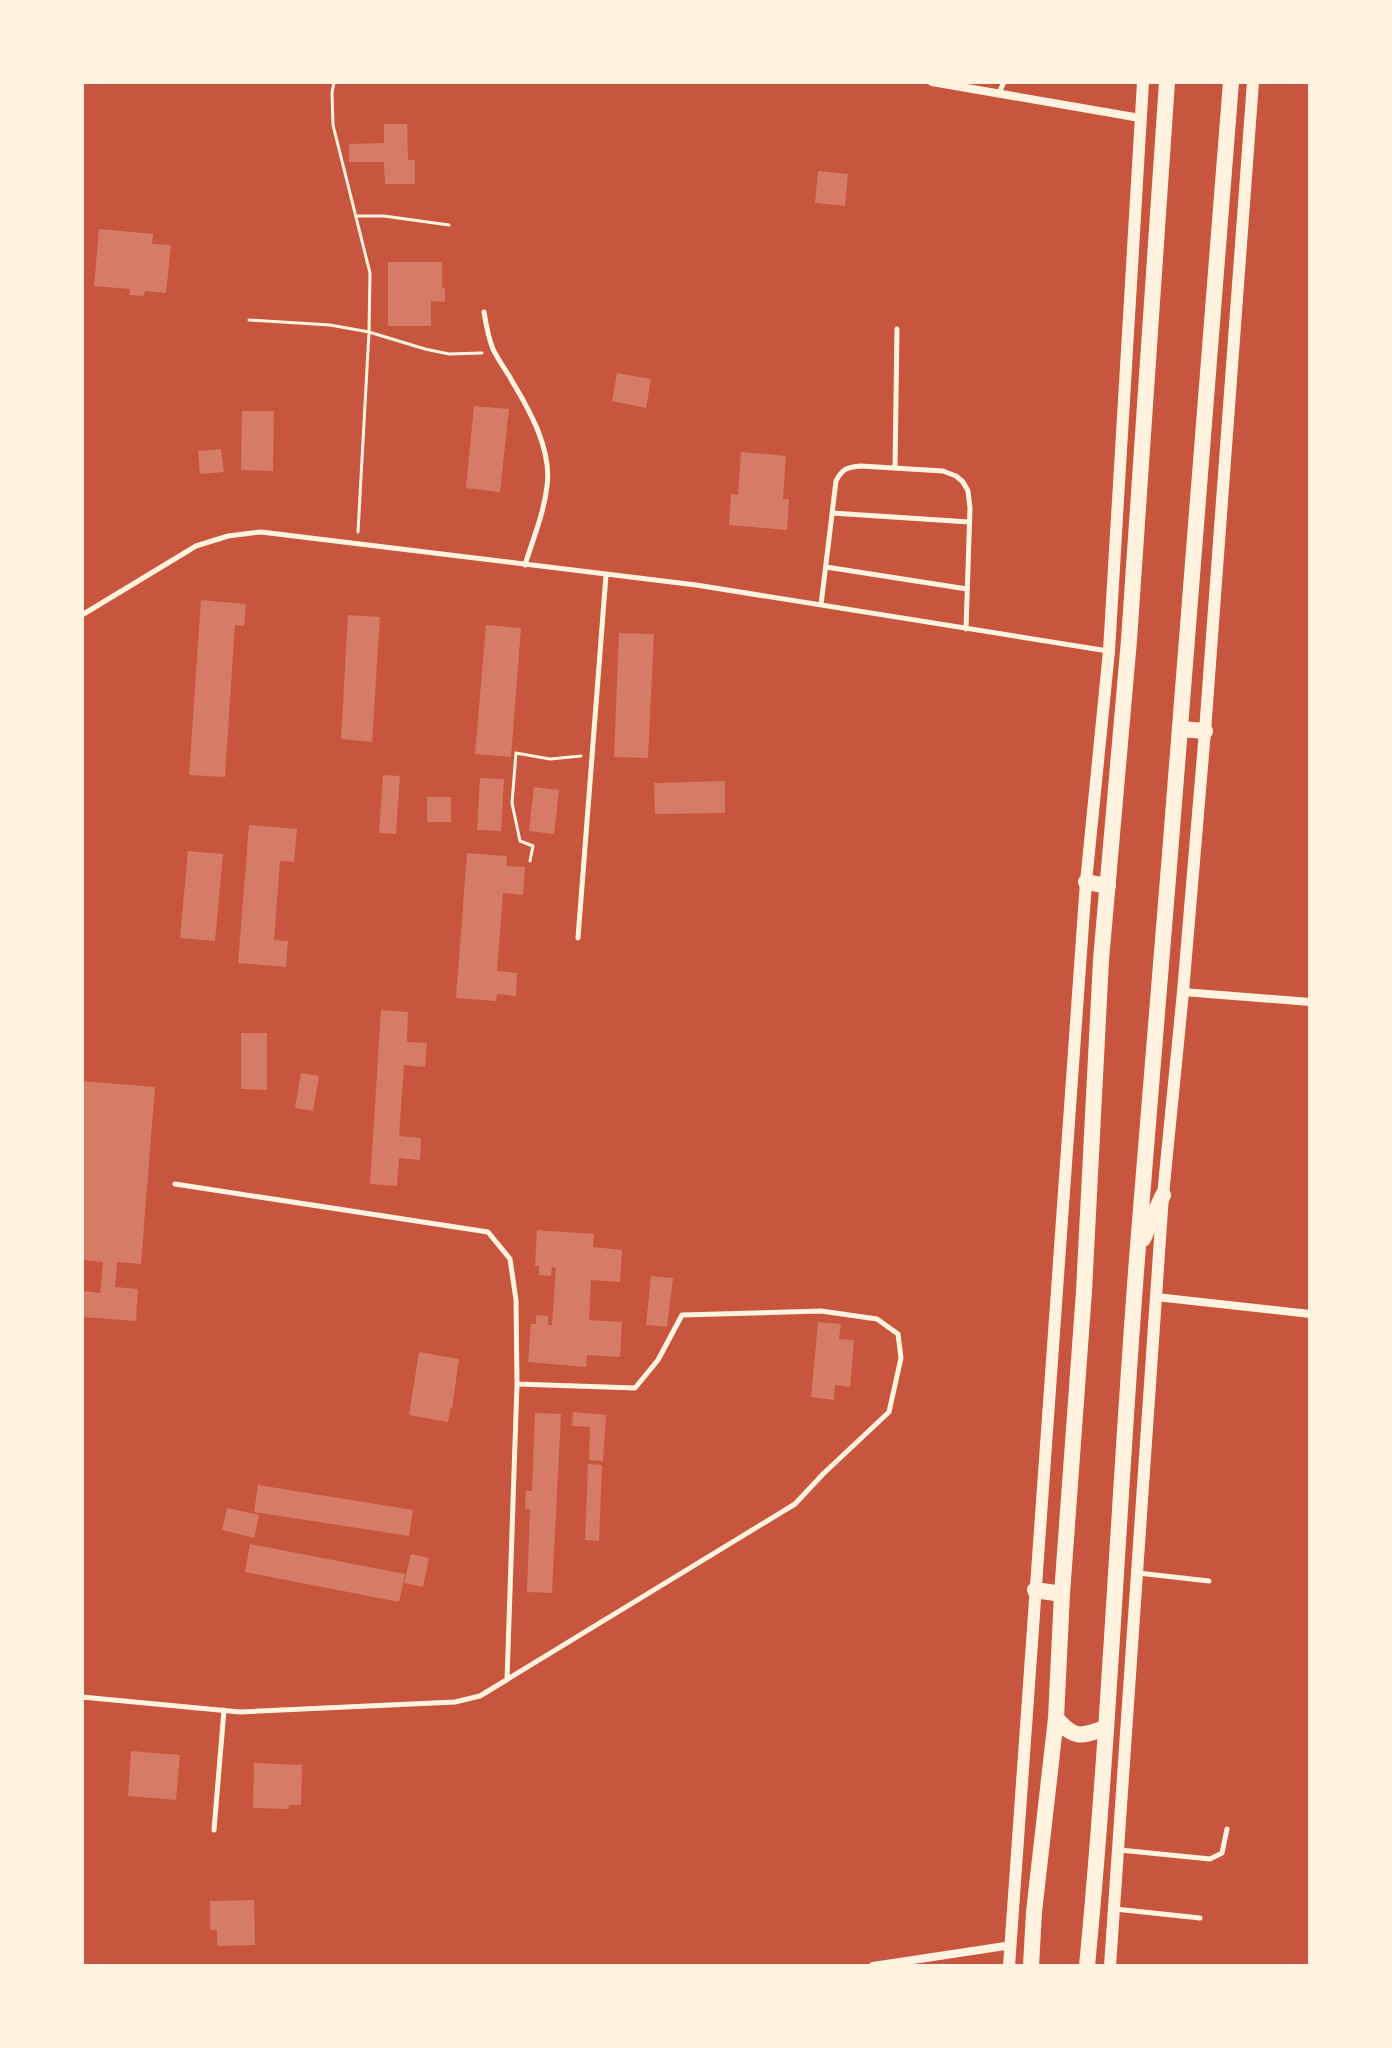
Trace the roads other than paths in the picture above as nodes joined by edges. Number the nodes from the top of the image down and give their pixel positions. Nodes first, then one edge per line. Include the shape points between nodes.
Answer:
1 (932, 82) edge
2 (1004, 82) edge
3 (1143, 82) edge
4 (1167, 82) edge
5 (1231, 82) edge
6 (1253, 82) edge
7 (999, 93) junction
8 (1140, 118) junction
9 (484, 312) dead end
10 (897, 329) dead end
11 (895, 468) junction
12 (832, 513) junction
13 (969, 522) junction
14 (525, 565) junction
15 (826, 567) junction
16 (606, 575) junction
17 (967, 589) junction
18 (821, 605) junction
19 (82, 615) edge
20 (966, 629) junction
21 (1109, 651) junction
22 (1181, 729) junction
23 (1205, 731) junction
24 (1086, 882) junction
25 (1108, 886) junction
26 (578, 938) dead end
27 (1183, 992) junction
28 (1310, 1002) edge
29 (175, 1184) dead end
30 (1163, 1195) junction
31 (1137, 1251) junction
32 (1156, 1297) junction
33 (1310, 1314) edge
34 (517, 1384) junction
35 (1137, 1572) junction
36 (1209, 1581) dead end
37 (1035, 1590) junction
38 (1062, 1594) junction
39 (506, 1681) junction
40 (82, 1697) edge
41 (224, 1710) junction
42 (1056, 1718) junction
43 (1105, 1728) junction
44 (1227, 1829) dead end
45 (214, 1830) dead end
46 (1119, 1850) junction
47 (1114, 1909) junction
48 (1200, 1918) dead end
49 (1012, 1945) junction
50 (873, 1966) edge
51 (1009, 1966) edge
52 (1031, 1966) edge
53 (1087, 1966) edge
54 (1110, 1966) edge

1 - 7 street
2 - 7 lane
3 - 8 street
4 - 25 main road
5 - 22 main road
6 - 23 street
7 - 8 street
8 - 21 street
9 - 14 lane via 494,352 536,428 548,471
10 - 11 lane
11 - 12 lane via 841,471
11 - 13 lane via 956,476 968,491
12 - 13 lane
12 - 15 lane
13 - 17 lane
14 - 16 lane
14 - 19 lane via 261,532 196,546
15 - 17 lane
15 - 18 lane
16 - 18 lane
16 - 26 lane
17 - 20 lane
18 - 20 lane
20 - 21 lane
21 - 24 street
22 - 23 main road
22 - 31 main road
23 - 27 street
24 - 25 main road
24 - 37 street
25 - 38 main road
27 - 28 street
27 - 30 street
29 - 34 lane via 488,1232 510,1259
30 - 31 main road
30 - 32 street
31 - 43 main road
32 - 33 street
32 - 35 street
34 - 39 lane
34 - 39 lane via 635,1388 658,1360 682,1315 821,1311 877,1319 898,1334 901,1358 889,1412 795,1504
35 - 36 lane
35 - 46 street
37 - 38 main road
37 - 49 street
38 - 42 main road
39 - 41 lane via 455,1702
40 - 41 lane
41 - 45 lane
42 - 43 main road via 1079,1735
42 - 52 main road
43 - 53 main road
44 - 46 lane via 1222,1853 1210,1859
46 - 47 street
47 - 48 lane
47 - 54 street
49 - 50 street
49 - 51 street

